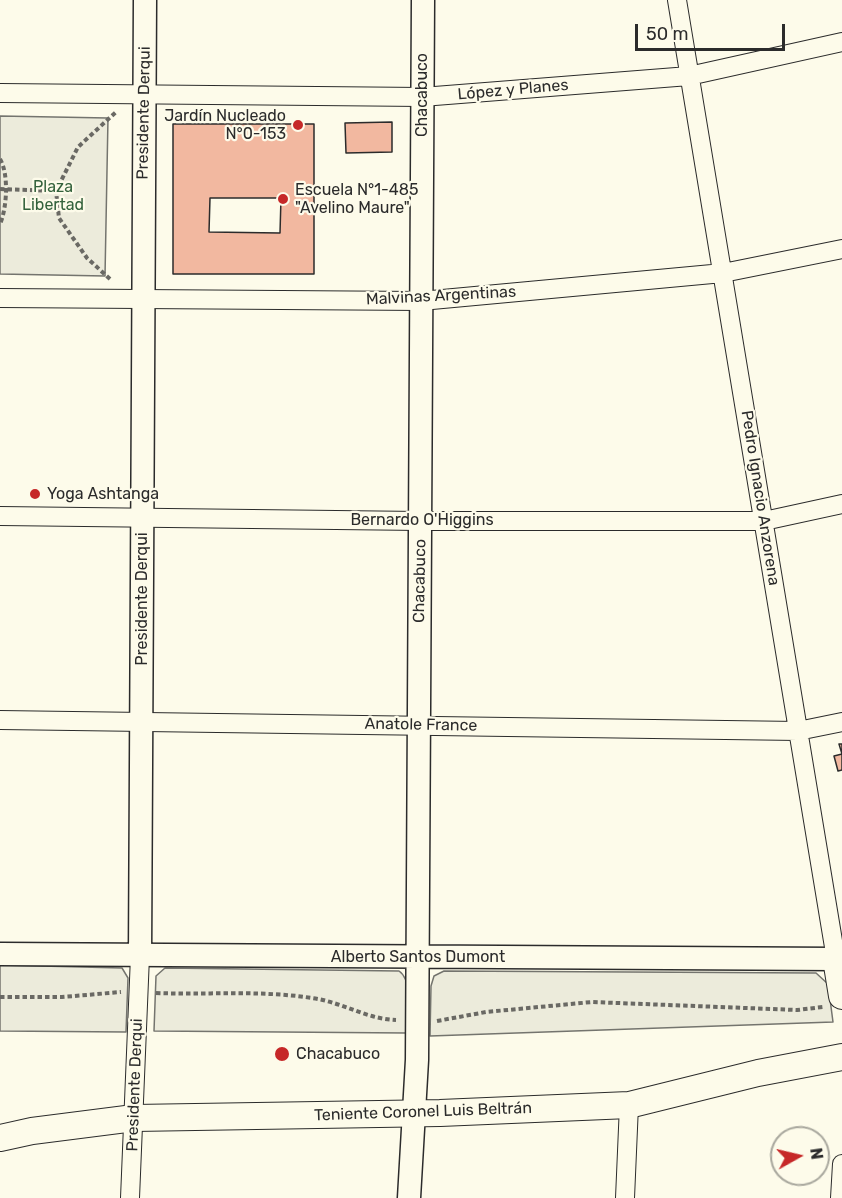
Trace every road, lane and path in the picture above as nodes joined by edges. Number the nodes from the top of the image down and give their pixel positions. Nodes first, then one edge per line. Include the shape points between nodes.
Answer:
1 (145, 0) edge
2 (423, 0) edge
3 (676, 0) edge
4 (842, 42) edge
5 (689, 76) junction
6 (0, 93) edge
7 (145, 94) junction
8 (422, 97) junction
9 (0, 159) edge
10 (2, 190) edge
11 (56, 191) junction
12 (0, 224) edge
13 (842, 249) edge
14 (723, 273) junction
15 (0, 298) edge
16 (142, 300) junction
17 (421, 301) junction
18 (842, 504) edge
19 (0, 516) edge
20 (142, 518) junction
21 (420, 521) junction
22 (765, 521) junction
23 (0, 720) edge
24 (142, 720) junction
25 (842, 722) edge
26 (418, 724) junction
27 (798, 731) junction
28 (0, 954) edge
29 (140, 956) junction
30 (417, 957) junction
31 (839, 959) edge
32 (842, 996) edge
33 (842, 1057) edge
34 (629, 1105) junction
35 (413, 1113) junction
36 (134, 1118) junction
37 (0, 1138) edge
38 (842, 1164) edge
39 (130, 1198) edge
40 (409, 1198) edge
41 (625, 1198) edge
42 (840, 1198) edge

1 - 7 street, Presidente Derqui
2 - 8 street, Chacabuco
3 - 5 street, Pedro Ignacio Anzorena
4 - 5 street, López y Planes
5 - 8 street, López y Planes
5 - 14 street, Pedro Ignacio Anzorena
6 - 7 street, López y Planes
7 - 8 street, López y Planes
7 - 11 path via 108,117 78,147
7 - 16 street, Presidente Derqui
8 - 17 street, Chacabuco
9 - 10 path via 4,166
10 - 11 path
10 - 12 path via 5,214
11 - 16 path via 59,218 87,258 105,276
13 - 14 street, Malvinas Argentinas
14 - 17 street, Malvinas Argentinas
14 - 22 street, Pedro Ignacio Anzorena
15 - 16 street, Malvinas Argentinas
16 - 17 street, Malvinas Argentinas
16 - 20 street, Presidente Derqui
17 - 21 street, Chacabuco
18 - 22 street, Bernardo O'Higgins
19 - 20 street, Bernardo O'Higgins
20 - 21 street, Bernardo O'Higgins
20 - 24 street, Presidente Derqui
21 - 22 street, Bernardo O'Higgins
21 - 26 street, Chacabuco
22 - 27 street, Pedro Ignacio Anzorena
23 - 24 street, Anatole France
24 - 26 street, Anatole France
24 - 29 street, Presidente Derqui
25 - 27 street, Anatole France
26 - 27 street, Anatole France
26 - 30 street, Chacabuco
27 - 31 street, Pedro Ignacio Anzorena
28 - 29 street, Alberto Santos Dumont
29 - 30 street, Alberto Santos Dumont
29 - 36 street, Presidente Derqui
30 - 31 street, Alberto Santos Dumont
30 - 35 street, Chacabuco
31 - 32 main road, Pedro Ignacio Anzorena
33 - 34 main road, Teniente Coronel Luis Beltrán
34 - 35 main road, Teniente Coronel Luis Beltrán
34 - 41 street
35 - 36 main road, Teniente Coronel Luis Beltrán
35 - 40 street, Chacabuco
36 - 37 main road, Teniente Coronel Luis Beltrán
36 - 39 street, Presidente Derqui
38 - 42 street

